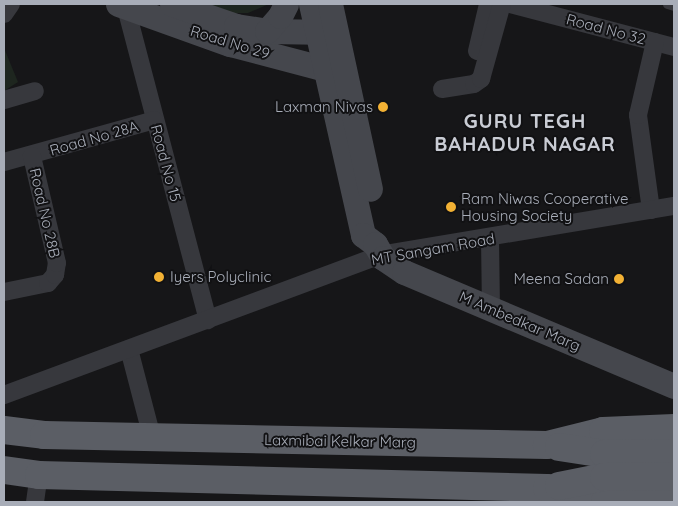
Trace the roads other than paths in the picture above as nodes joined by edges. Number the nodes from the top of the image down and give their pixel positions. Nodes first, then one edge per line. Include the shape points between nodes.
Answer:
1 (11, 4) edge
2 (122, 4) edge
3 (172, 4) edge
4 (286, 4) edge
5 (311, 4) edge
6 (330, 4) edge
7 (488, 4) edge
8 (502, 4) edge
9 (509, 4) edge
10 (667, 4) edge
11 (674, 6) edge
12 (4, 14) edge
13 (267, 31) junction
14 (326, 33) junction
15 (655, 42) junction
16 (674, 47) edge
17 (477, 51) dead end
18 (495, 57) dead end
19 (334, 69) junction
20 (442, 89) dead end
21 (35, 91) dead end
22 (4, 100) edge
23 (154, 120) junction
24 (32, 156) junction
25 (4, 162) edge
26 (674, 206) edge
27 (651, 210) junction
28 (490, 239) junction
29 (377, 250) junction
30 (4, 292) edge
31 (491, 309) junction
32 (208, 320) junction
33 (129, 349) junction
34 (674, 386) edge
35 (4, 395) edge
36 (674, 428) edge
37 (4, 430) edge
38 (152, 437) junction
39 (548, 445) junction
40 (674, 453) edge
41 (604, 466) junction
42 (4, 470) edge
43 (40, 475) junction
44 (674, 476) edge
45 (547, 488) junction
46 (371, 493) edge
47 (674, 499) edge
48 (35, 502) edge

1 - 12 street
2 - 19 main road, Road No 29 via 230,44
2 - 23 street, Road No 15
3 - 13 main road via 236,26
4 - 13 main road
5 - 14 main road, M Ambedkar Marg
6 - 14 main road, M Ambedkar Marg
7 - 17 street
8 - 20 street via 481,79 474,84
9 - 15 street, Road No 32
9 - 18 street
10 - 11 lane
13 - 14 main road
14 - 19 main road, M Ambedkar Marg
15 - 16 street, Road No 32
15 - 27 street via 638,115
19 - 29 main road, M Ambedkar Marg via 363,235
21 - 22 street
23 - 24 street, Road No 28A
23 - 32 street, Road No 15
24 - 25 street, Road No 28A
24 - 30 street, Road No 28B via 57,262 55,275 48,283
26 - 27 street, MT Sangam Road
27 - 28 street, MT Sangam Road
28 - 29 street, MT Sangam Road
28 - 31 street
29 - 31 main road, M Ambedkar Marg via 404,272
29 - 32 street, MT Sangam Road
31 - 34 main road, M Ambedkar Marg
32 - 33 street, MT Sangam Road
33 - 35 street, MT Sangam Road
33 - 38 street
36 - 39 highway, Laxmibai Kelkar Marg via 603,431
37 - 38 highway, Laxmibai Kelkar Marg via 44,435
38 - 39 highway, Laxmibai Kelkar Marg
39 - 41 highway
40 - 41 highway
41 - 44 highway
41 - 45 highway
42 - 43 highway
43 - 46 highway
43 - 48 street
45 - 46 highway
45 - 47 highway via 605,501

